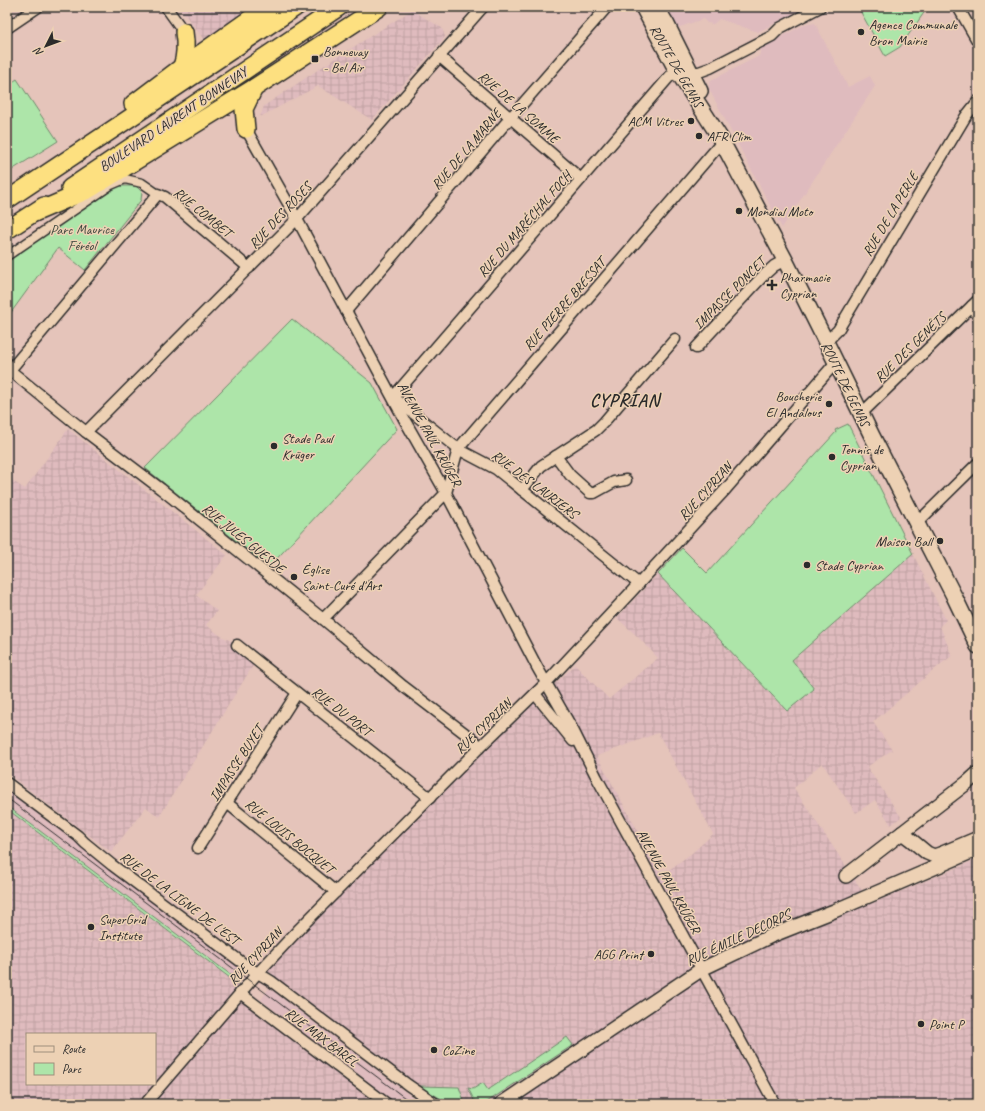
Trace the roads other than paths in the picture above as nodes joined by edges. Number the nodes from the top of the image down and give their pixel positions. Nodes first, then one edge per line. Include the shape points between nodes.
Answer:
1 (38, 7) edge
2 (166, 7) edge
3 (267, 7) edge
4 (296, 7) edge
5 (339, 7) edge
6 (379, 7) edge
7 (483, 7) edge
8 (608, 7) edge
9 (820, 7) edge
10 (958, 7) edge
11 (649, 11) edge
12 (7, 28) edge
13 (184, 32) junction
14 (978, 42) edge
15 (215, 44) junction
16 (439, 56) junction
17 (182, 67) junction
18 (685, 73) junction
19 (254, 88) junction
20 (978, 101) edge
21 (211, 114) junction
22 (510, 118) junction
23 (246, 129) junction
24 (722, 142) junction
25 (58, 167) junction
26 (581, 179) junction
27 (158, 194) junction
28 (7, 200) edge
29 (34, 213) junction
30 (297, 219) junction
31 (7, 230) edge
32 (7, 256) edge
33 (785, 260) junction
34 (249, 268) junction
35 (975, 303) edge
36 (346, 311) junction
37 (978, 317) edge
38 (675, 338) dead end
39 (826, 342) junction
40 (696, 348) dead end
41 (836, 362) junction
42 (9, 369) edge
43 (393, 397) junction
44 (861, 414) junction
45 (86, 432) junction
46 (458, 449) junction
47 (556, 456) junction
48 (978, 464) edge
49 (626, 480) dead end
50 (522, 490) junction
51 (446, 493) junction
52 (917, 523) junction
53 (639, 584) junction
54 (323, 619) junction
55 (237, 645) dead end
56 (978, 646) edge
57 (546, 683) junction
58 (297, 693) junction
59 (535, 694) junction
60 (479, 748) junction
61 (585, 755) junction
62 (978, 773) edge
63 (7, 783) edge
64 (430, 798) junction
65 (227, 803) junction
66 (907, 830) junction
67 (978, 838) edge
68 (198, 848) dead end
69 (978, 849) edge
70 (942, 859) junction
71 (846, 876) dead end
72 (336, 892) junction
73 (702, 969) junction
74 (258, 973) junction
75 (240, 993) junction
76 (145, 1104) edge
77 (387, 1104) edge
78 (436, 1104) edge
79 (501, 1104) edge
80 (775, 1104) edge

1 - 12 street
2 - 13 street
3 - 15 highway
4 - 25 highway, BOULEVARD LAURENT BONNEVAY
5 - 29 highway, BOULEVARD LAURENT BONNEVAY
6 - 19 highway
7 - 16 street, RUE DES ROSES
8 - 22 street, RUE DE LA MARNE
9 - 18 street via 780,28 772,36 710,68
10 - 14 street
11 - 18 main road, ROUTE DE GENAS
11 - 18 main road, ROUTE DE GENAS via 667,25
13 - 15 highway
13 - 17 highway via 186,46
15 - 17 highway
16 - 22 street, RUE DE LA SOMME
16 - 30 street, RUE DES ROSES
17 - 25 highway via 77,144
18 - 24 main road, ROUTE DE GENAS via 706,106 711,124
18 - 26 street, RUE DU MARÉCHAL FOCH via 670,76
19 - 21 highway
19 - 23 highway via 244,109
20 - 39 street, RUE DE LA PERLE via 966,116 838,330
21 - 23 highway via 232,116
21 - 29 highway via 88,190
22 - 26 street, RUE DE LA SOMME
22 - 36 street, RUE DE LA MARNE
23 - 30 street, AVENUE PAUL KRÜGER
24 - 33 main road, ROUTE DE GENAS
24 - 46 street, RUE PIERRE BRESSAT
25 - 28 highway, BOULEVARD LAURENT BONNEVAY
26 - 43 street, RUE DU MARÉCHAL FOCH
27 - 32 street via 142,183 124,179 111,185
27 - 34 street, RUE COMBET
27 - 42 street
29 - 31 highway, BOULEVARD LAURENT BONNEVAY
30 - 34 street, RUE DES ROSES
30 - 36 street, AVENUE PAUL KRÜGER
33 - 39 main road, ROUTE DE GENAS
33 - 40 street, IMPASSE PONCET via 762,277
34 - 45 street, RUE DES ROSES
35 - 37 street
35 - 44 street, RUE DES GENÊTS
36 - 43 street, AVENUE PAUL KRÜGER
38 - 47 street via 596,430
39 - 41 main road, ROUTE DE GENAS
41 - 44 main road, ROUTE DE GENAS
41 - 53 street, RUE CYPRIAN via 726,490
42 - 45 street, RUE JULES GUESDE
43 - 46 street, RUE DES LAURIERS
43 - 51 street, AVENUE PAUL KRÜGER
44 - 52 main road, ROUTE DE GENAS
45 - 54 street, RUE JULES GUESDE
46 - 50 street, RUE DES LAURIERS via 496,469
46 - 51 street, RUE PIERRE BRESSAT
47 - 49 street via 570,475 590,493 614,482
47 - 50 street via 541,466
48 - 52 street
50 - 53 street, RUE DES LAURIERS
51 - 54 street
51 - 57 street, AVENUE PAUL KRÜGER
52 - 56 main road, ROUTE DE GENAS
53 - 57 street, RUE CYPRIAN
54 - 60 street, RUE JULES GUESDE via 403,686 475,741
55 - 58 street, RUE DU PORT
57 - 59 street, RUE CYPRIAN
57 - 61 street, AVENUE PAUL KRÜGER
58 - 64 street, RUE DU PORT
58 - 65 street, IMPASSE BUYET
59 - 60 street, RUE CYPRIAN
59 - 61 street, AVENUE PAUL KRÜGER
60 - 64 street, RUE CYPRIAN
61 - 73 street, AVENUE PAUL KRÜGER
62 - 66 street
63 - 74 street, RUE DE LA LIGNE DE L'EST via 112,865
64 - 72 street, RUE CYPRIAN
65 - 68 street, IMPASSE BUYET
65 - 72 street, RUE LOUIS BOCQUET
66 - 70 street via 910,839 930,856
66 - 71 street
67 - 70 street, RUE ÉMILE DECORPS
69 - 70 street, RUE ÉMILE DECORPS
70 - 73 street, RUE ÉMILE DECORPS via 834,911 771,936
72 - 74 street, RUE CYPRIAN
73 - 79 street, RUE ÉMILE DECORPS
73 - 80 street, AVENUE PAUL KRÜGER
74 - 75 street, RUE CYPRIAN
74 - 78 street, RUE DE LA LIGNE DE L'EST
75 - 76 street, RUE CYPRIAN
75 - 77 street, RUE MAX BAREL

